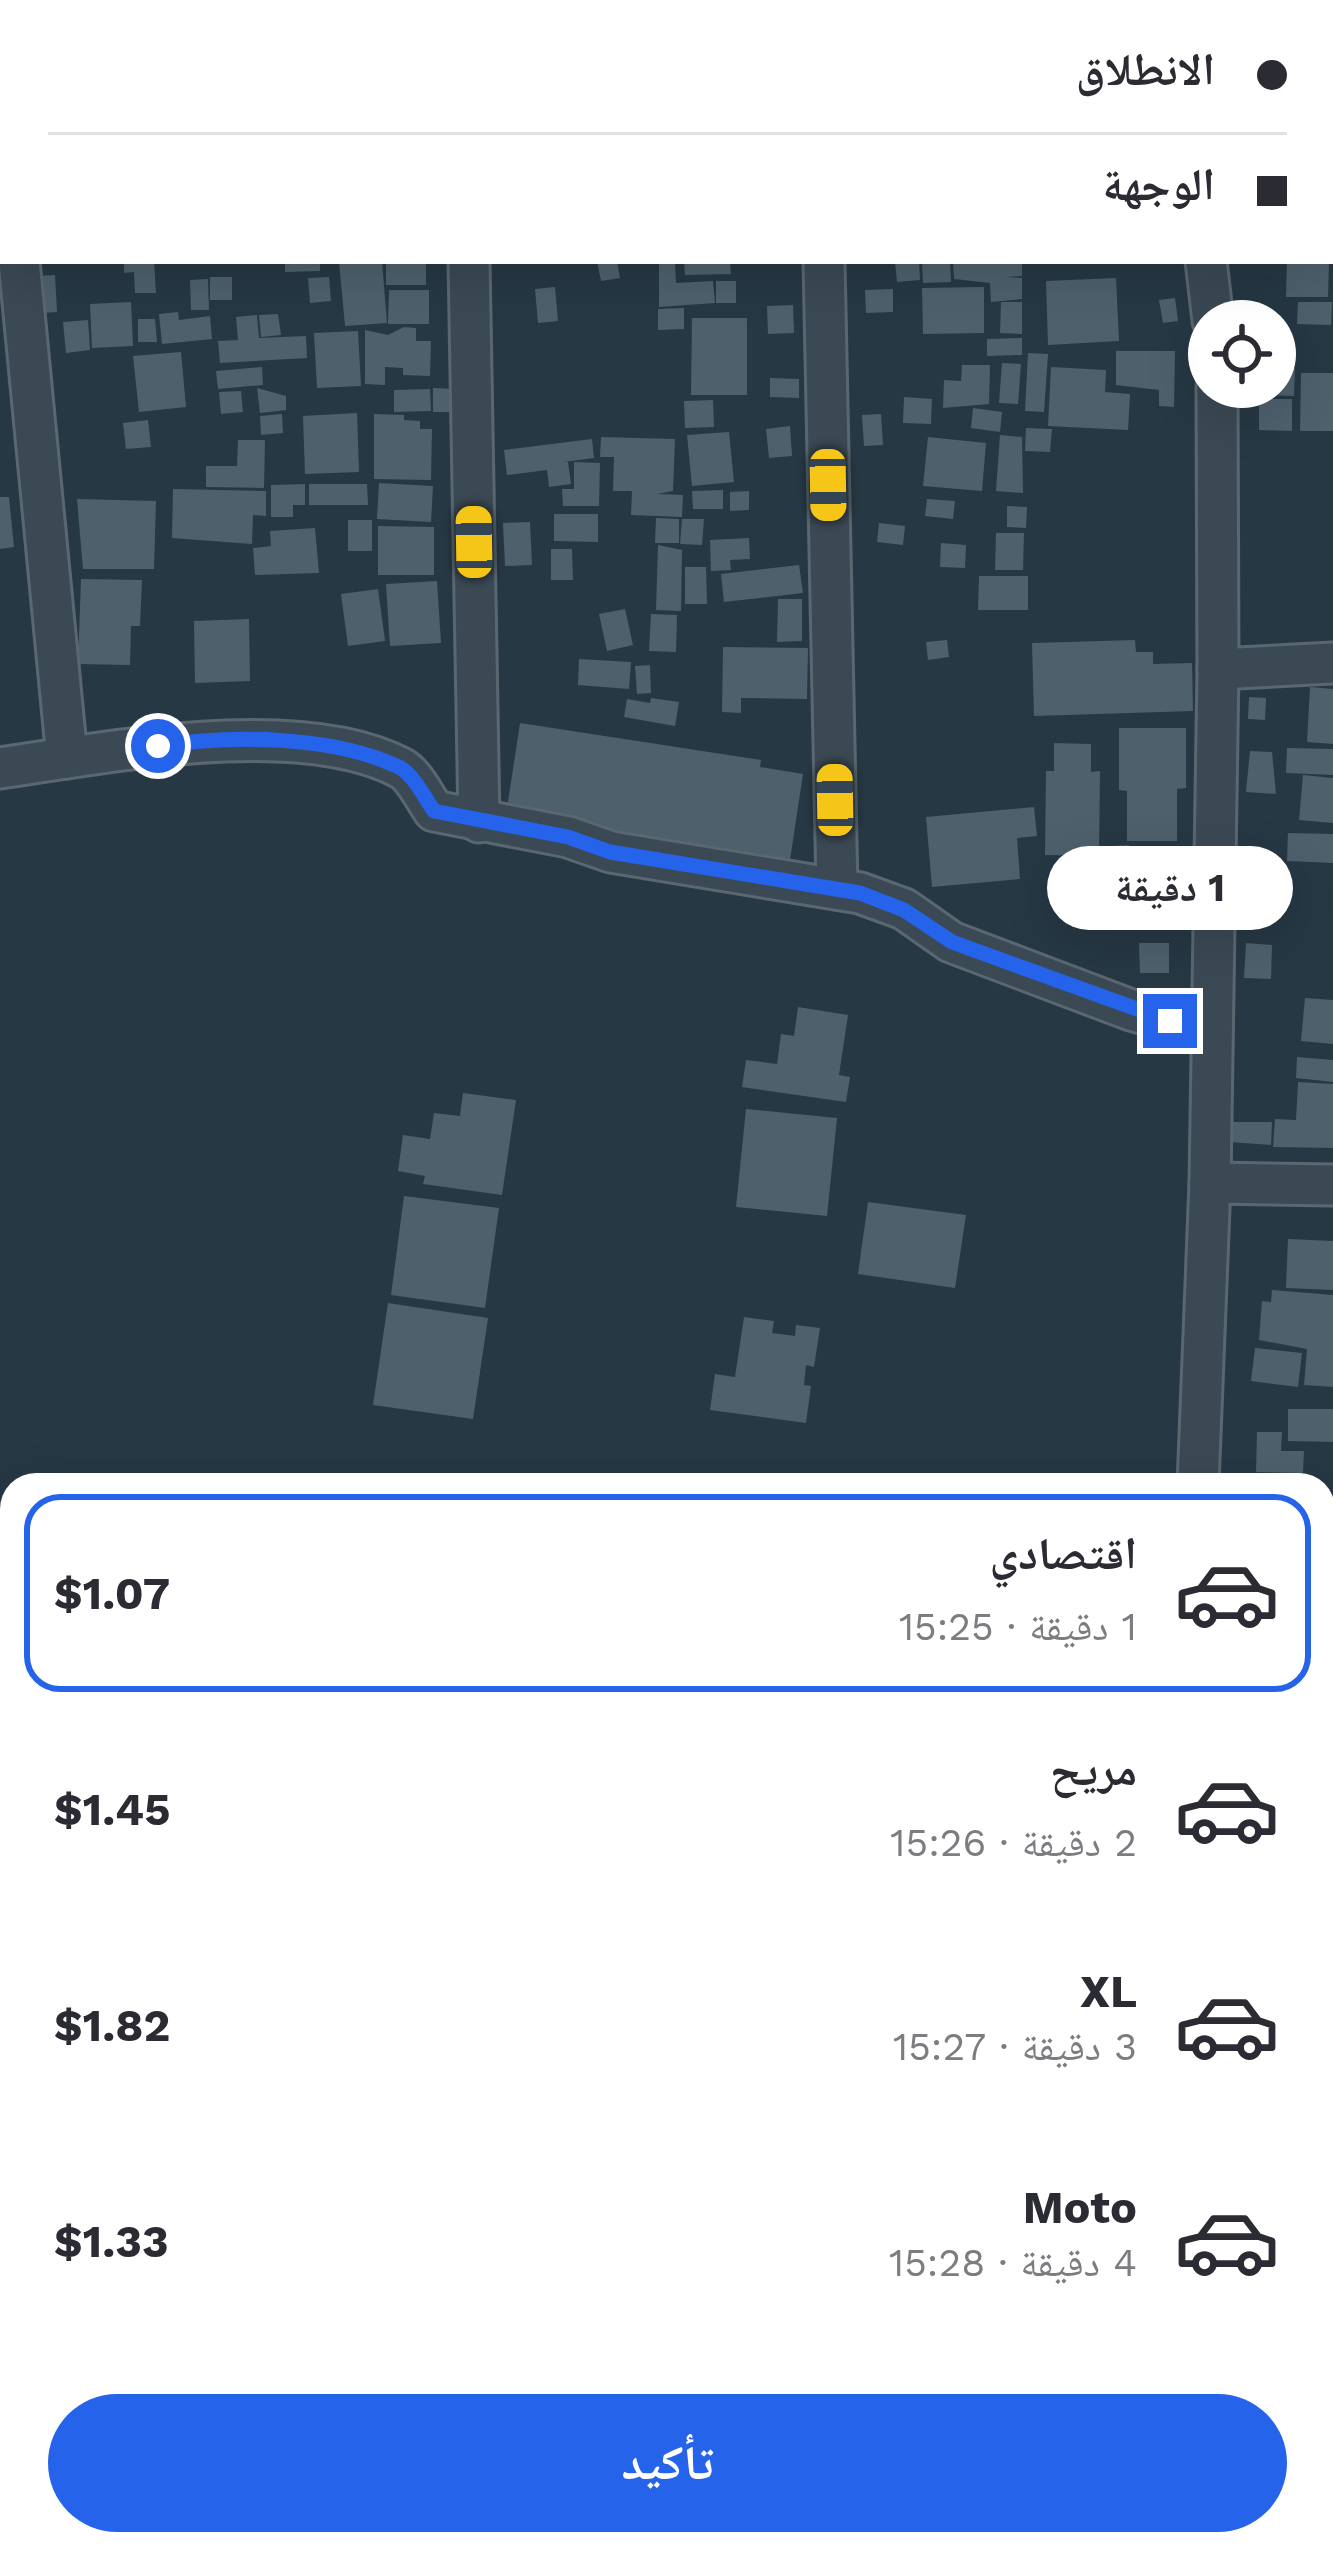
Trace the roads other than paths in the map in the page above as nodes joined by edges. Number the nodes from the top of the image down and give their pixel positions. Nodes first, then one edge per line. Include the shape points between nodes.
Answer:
1 (19, 264) edge
2 (469, 264) edge
3 (824, 264) edge
4 (1206, 264) edge
5 (1211, 300) edge
6 (1216, 408) edge
7 (1333, 663) edge
8 (1219, 668) junction
9 (67, 758) junction
10 (0, 767) edge
11 (479, 822) junction
12 (837, 889) junction
13 (1209, 1033) junction
14 (1210, 1184) junction
15 (1333, 1185) edge
16 (1198, 1473) edge

1 - 9 street
2 - 11 street
3 - 12 street
4 - 5 street
6 - 8 street
7 - 8 street
8 - 13 street
9 - 10 street
9 - 11 street via 203,739 334,748 404,769 434,811
11 - 12 street
12 - 13 street via 904,910 952,942
13 - 14 street
14 - 15 street
14 - 16 street

